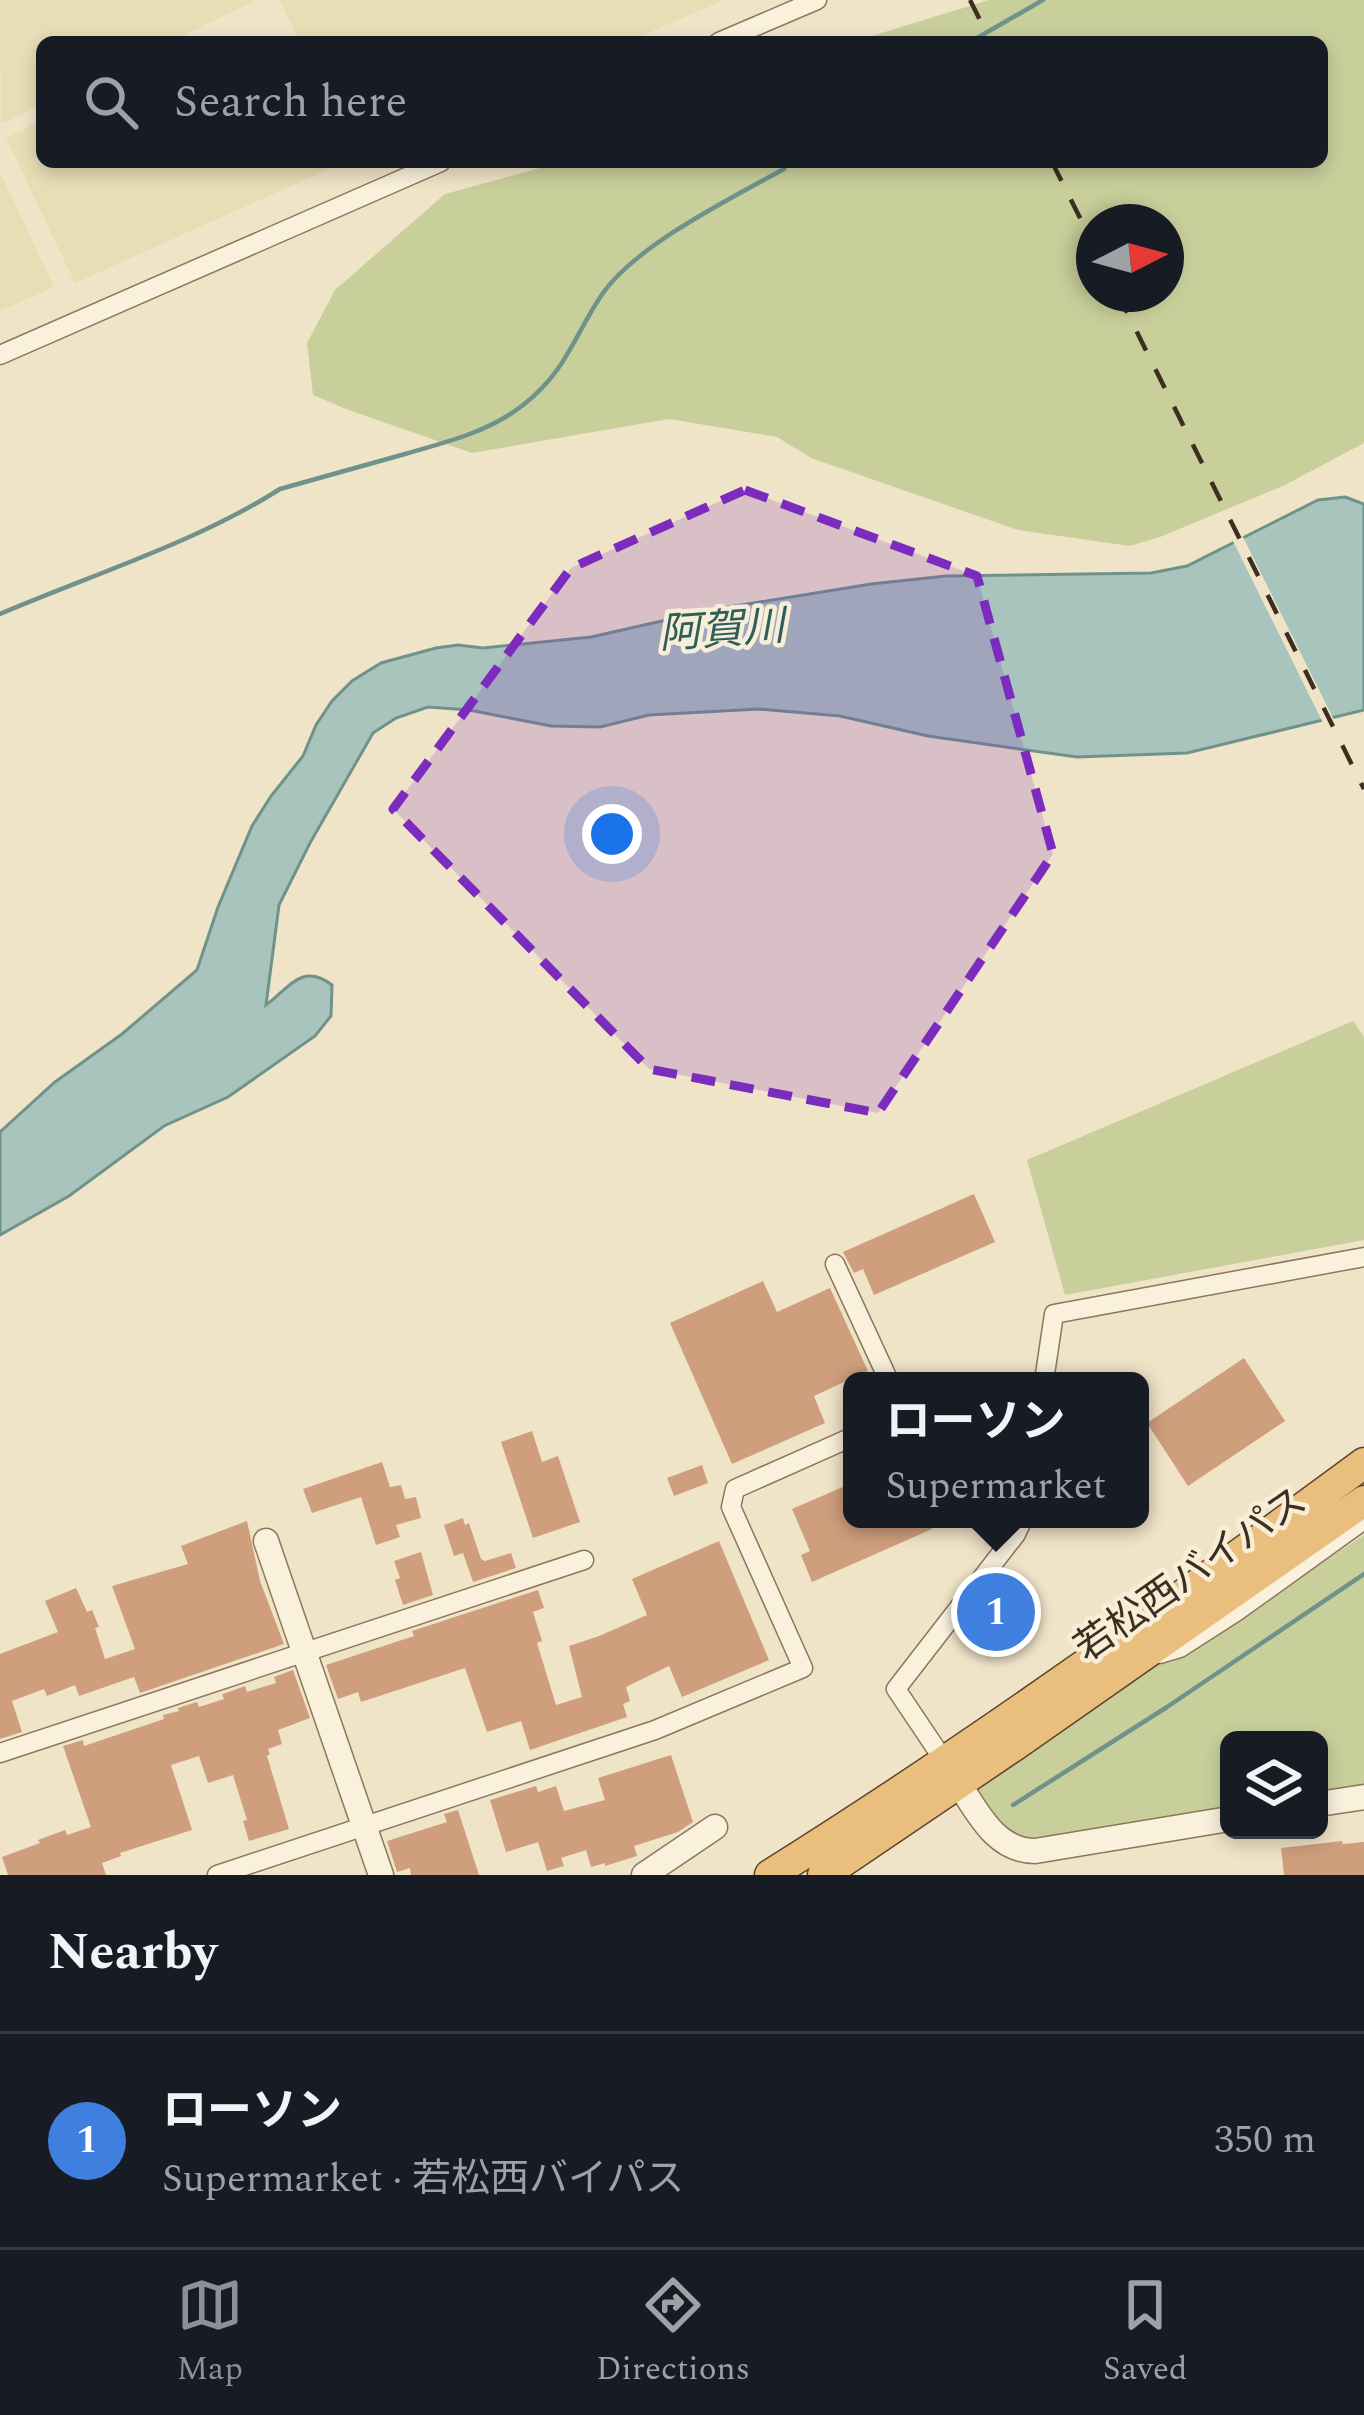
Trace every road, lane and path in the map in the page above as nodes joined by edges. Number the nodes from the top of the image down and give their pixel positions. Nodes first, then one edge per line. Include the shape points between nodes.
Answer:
1 (817, 0) edge
2 (732, 36) edge
3 (427, 168) edge
4 (0, 355) edge
5 (1364, 1257) edge
6 (836, 1264) dead end
7 (885, 1372) edge
8 (1045, 1372) edge
9 (843, 1441) edge
10 (1364, 1448) edge
11 (1364, 1463) edge
12 (1364, 1501) edge
13 (1364, 1520) edge
14 (1019, 1528) edge
15 (266, 1541) dead end
16 (584, 1560) dead end
17 (304, 1652) junction
18 (1138, 1660) junction
19 (1076, 1669) junction
20 (0, 1753) edge
21 (952, 1772) junction
22 (1364, 1797) edge
23 (1328, 1803) edge
24 (1220, 1820) edge
25 (364, 1826) junction
26 (715, 1827) dead end
27 (217, 1875) edge
28 (380, 1875) edge
29 (644, 1875) edge
30 (770, 1875) edge
31 (823, 1875) edge

1 - 2 street
3 - 4 street
5 - 8 street via 1054,1314
6 - 7 street
9 - 25 street via 735,1489 731,1508 802,1667 655,1730
10 - 19 street via 1090,1650
11 - 19 highway, 若松西バイパス
12 - 18 highway, 若松西バイパス
13 - 18 street via 1180,1648
14 - 21 street via 896,1689
15 - 17 street
16 - 17 street
17 - 20 street
17 - 25 street
18 - 21 highway, 若松西バイパス
19 - 21 highway, 若松西バイパス
21 - 24 street via 998,1837 1023,1851
21 - 30 highway, 若松西バイパス
21 - 31 highway, 若松西バイパス
22 - 23 street
25 - 27 street
25 - 28 street
26 - 29 street

